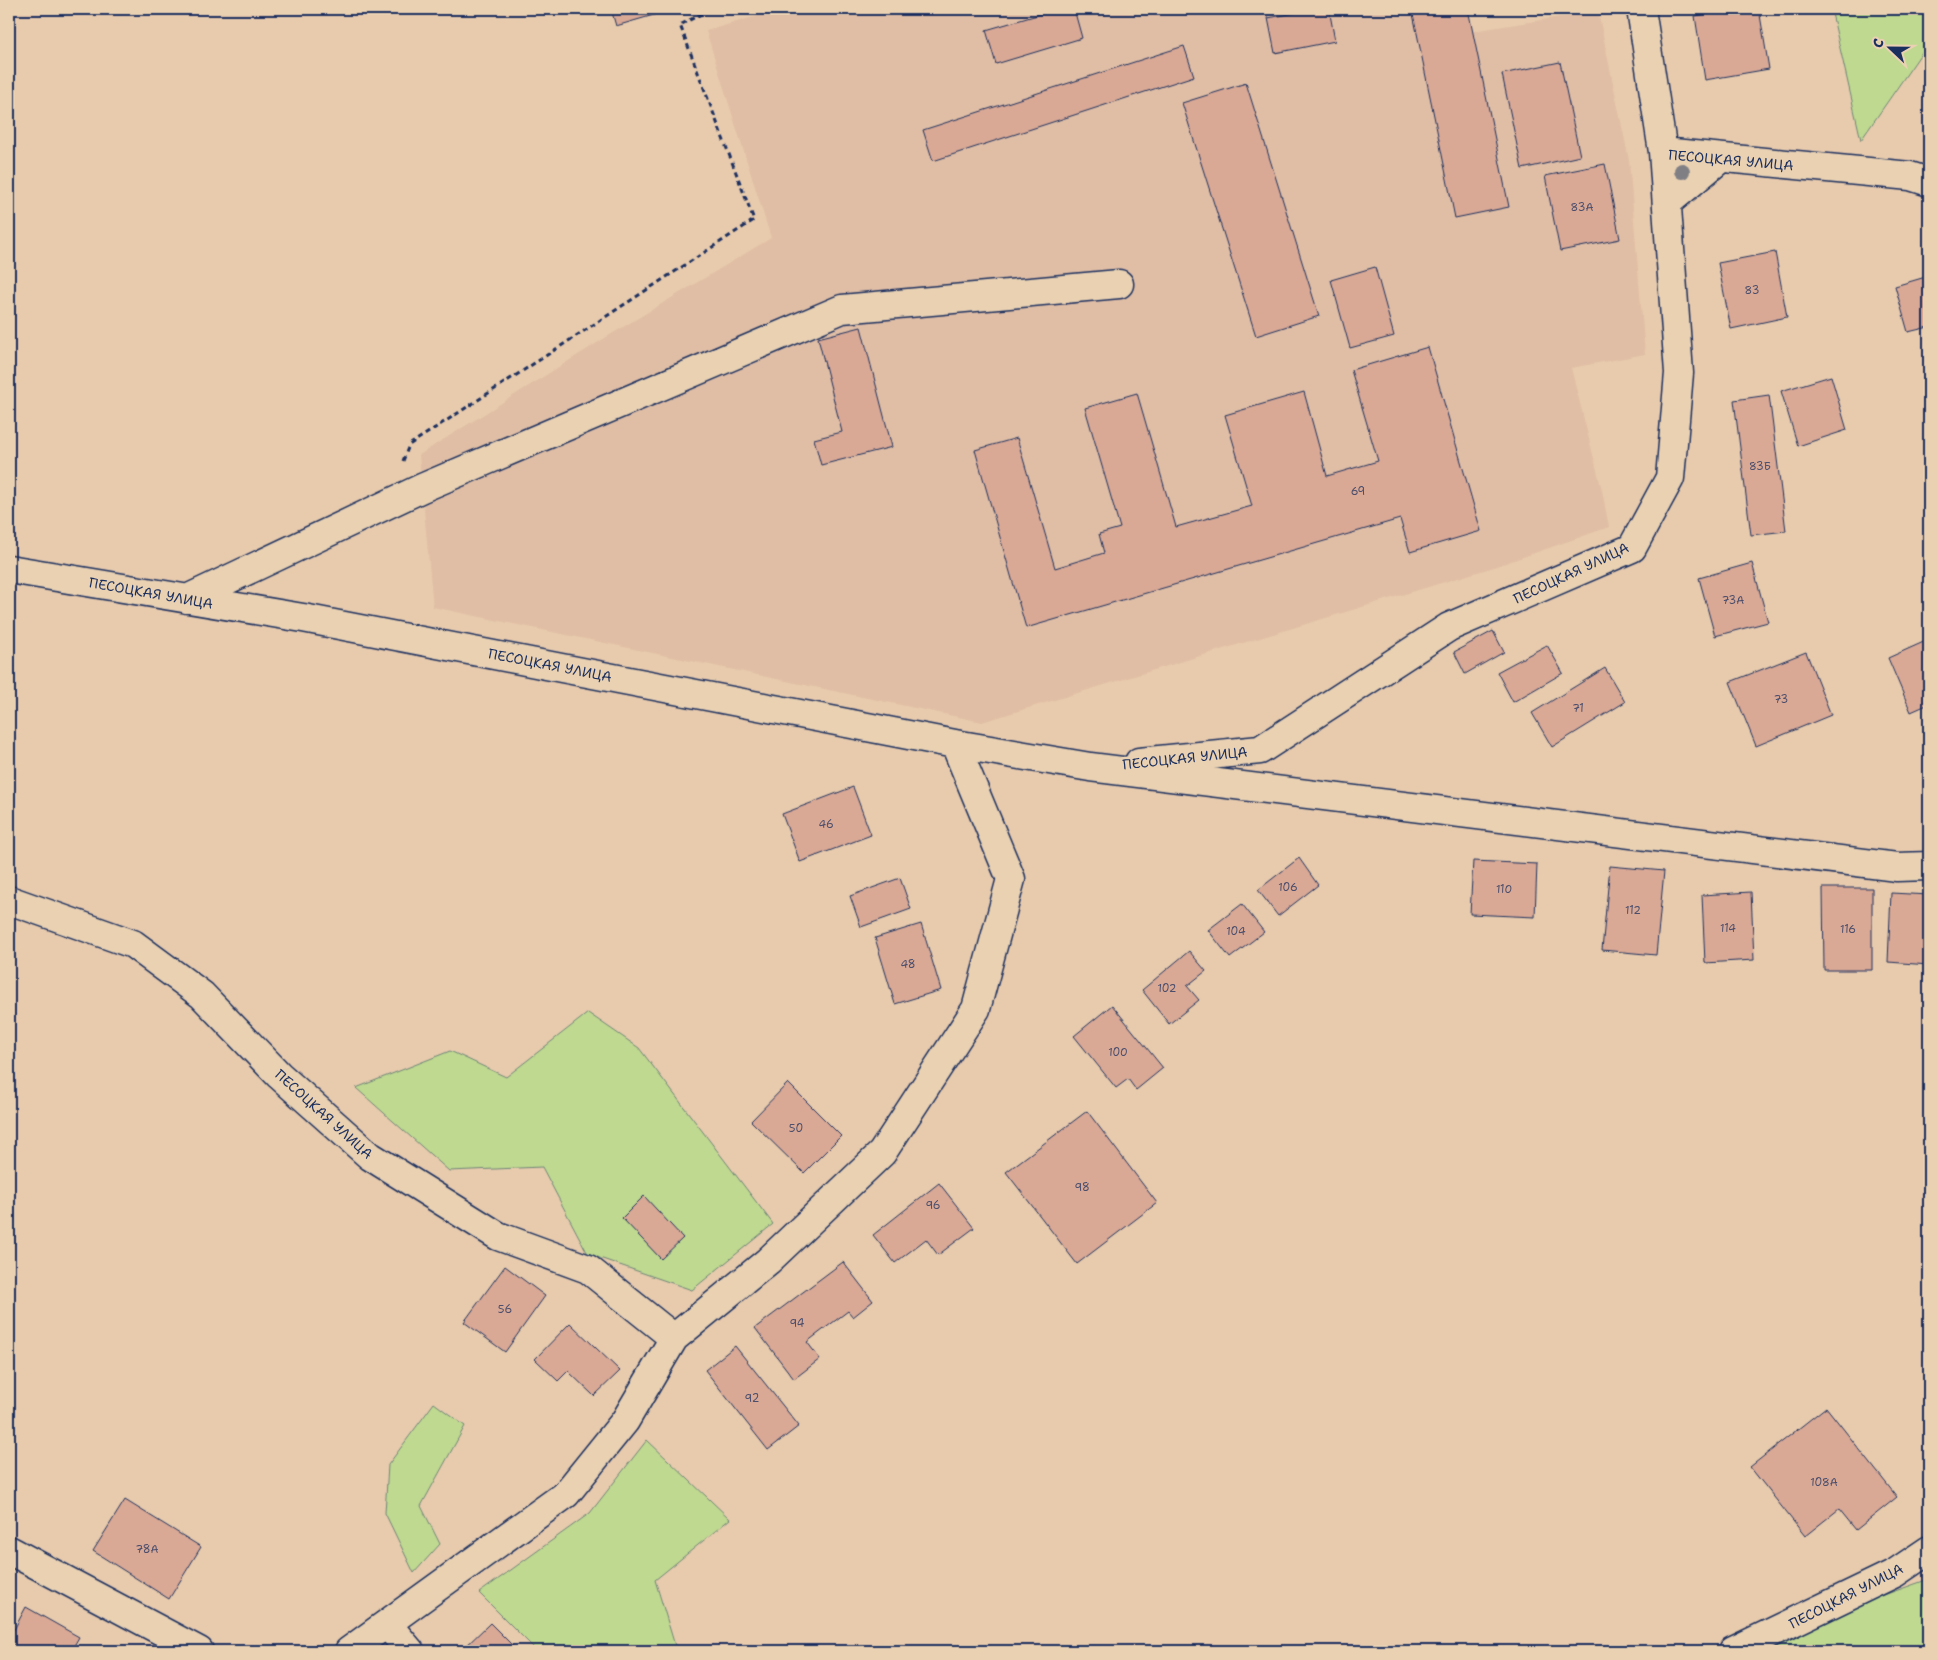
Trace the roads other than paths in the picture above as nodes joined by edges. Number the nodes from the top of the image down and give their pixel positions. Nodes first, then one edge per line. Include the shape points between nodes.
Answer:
1 (1641, 9) edge
2 (1663, 152) junction
3 (1721, 158) junction
4 (1929, 182) edge
5 (1667, 203) junction
6 (1119, 284) dead end
7 (9, 569) edge
8 (187, 599) junction
9 (956, 744) junction
10 (1090, 767) junction
11 (1929, 866) edge
12 (9, 900) edge
13 (674, 1338) junction
14 (9, 1550) edge
15 (1929, 1550) edge
16 (387, 1624) junction
17 (199, 1651) edge
18 (349, 1651) edge
19 (410, 1651) edge
20 (1733, 1651) edge

1 - 2 street
2 - 3 street, ПЕСОЦКАЯ УЛИЦА
2 - 5 street, ПЕСОЦКАЯ УЛИЦА
3 - 4 street, ПЕСОЦКАЯ УЛИЦА via 1910,176
3 - 5 street
5 - 10 street, ПЕСОЦКАЯ УЛИЦА via 1679,373 1670,478 1632,548 1449,627 1260,750
6 - 8 street via 842,309 422,488
7 - 8 street, ПЕСОЦКАЯ УЛИЦА
8 - 9 street, ПЕСОЦКАЯ УЛИЦА via 313,620
9 - 10 street, ПЕСОЦКАЯ УЛИЦА
9 - 13 street via 1011,880 976,1009 882,1154 768,1261
10 - 11 street, ПЕСОЦКАЯ УЛИЦА via 1897,867
12 - 13 street, ПЕСОЦКАЯ УЛИЦА via 133,944 202,995 279,1075 370,1156 498,1236 588,1269
13 - 16 street via 624,1420 566,1494
14 - 17 street
15 - 20 street, ПЕСОЦКАЯ УЛИЦА via 1895,1573
16 - 18 street
16 - 19 street

